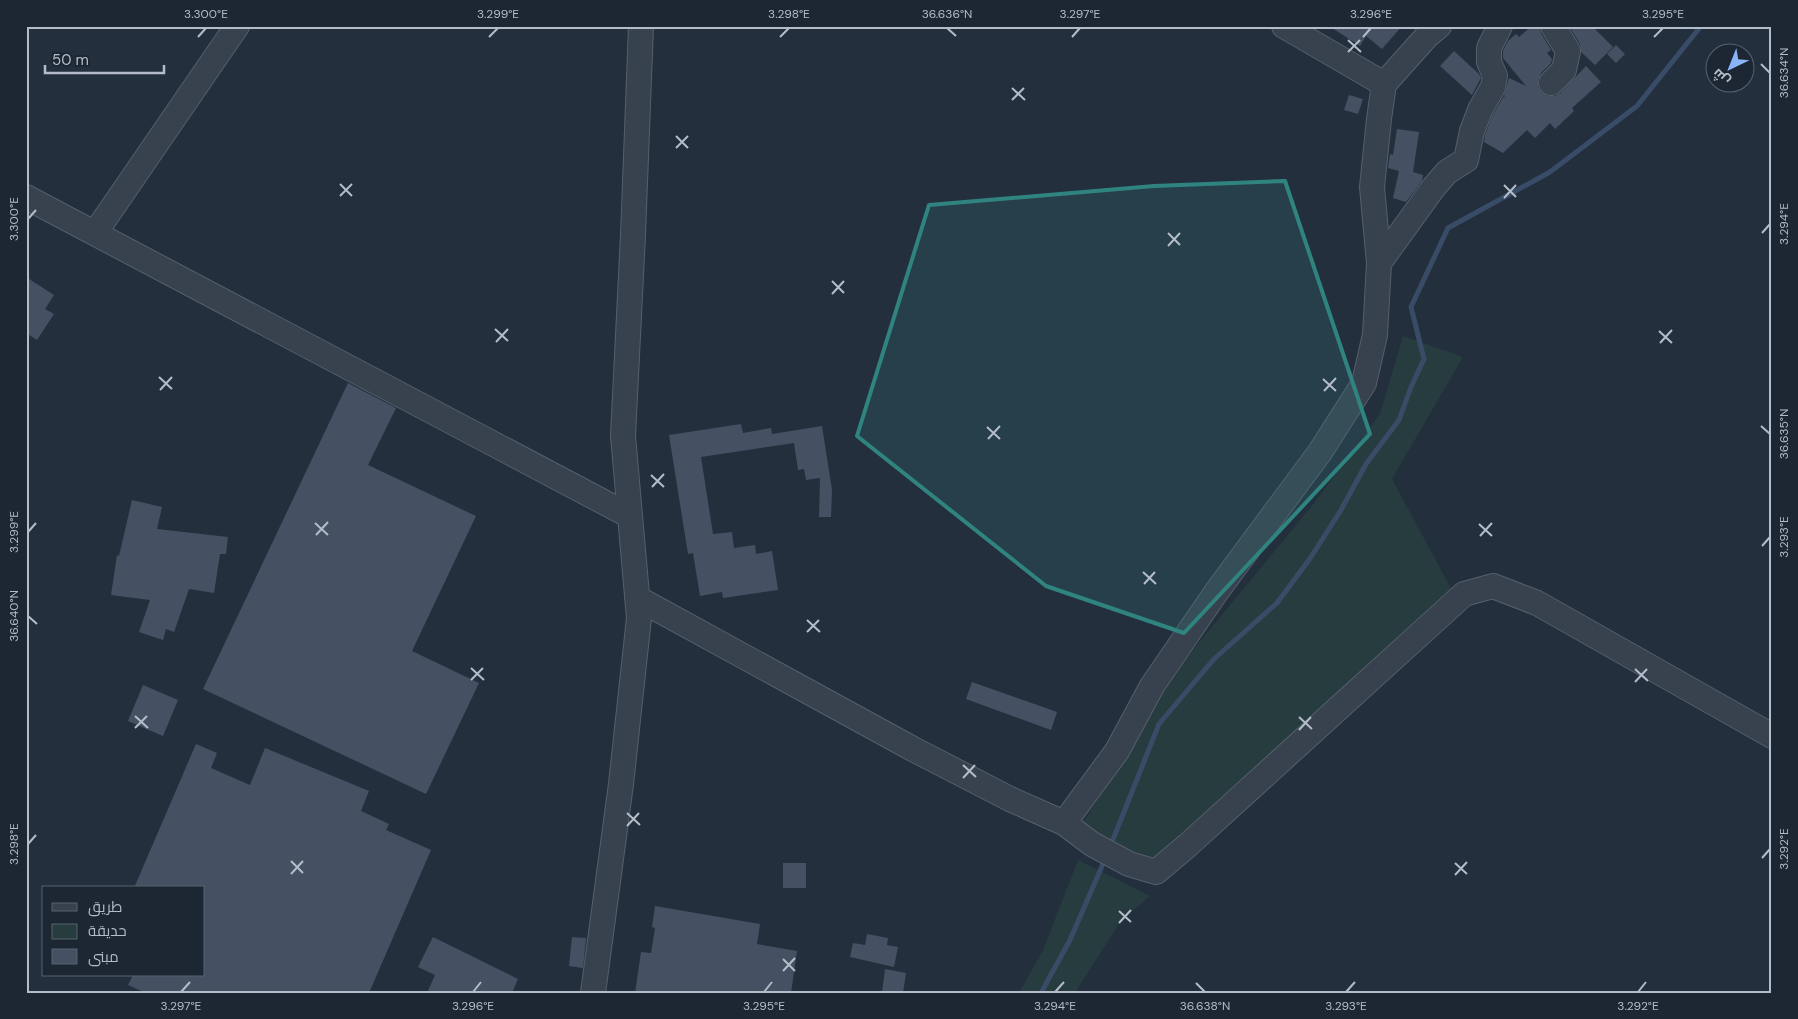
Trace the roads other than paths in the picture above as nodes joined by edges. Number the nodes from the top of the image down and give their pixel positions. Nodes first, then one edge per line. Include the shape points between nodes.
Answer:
1 (237, 26) edge
2 (641, 26) edge
3 (1284, 26) edge
4 (1439, 26) edge
5 (1500, 26) edge
6 (1553, 26) edge
7 (1551, 83) dead end
8 (1384, 84) junction
9 (26, 197) edge
10 (95, 233) junction
11 (1380, 262) junction
12 (630, 516) junction
13 (637, 598) junction
14 (1772, 736) edge
15 (1064, 823) junction
16 (593, 993) edge

1 - 10 street
2 - 12 street via 623,436
3 - 8 street
4 - 8 street
5 - 11 street via 1489,48 1489,62 1495,76 1493,87 1474,124 1466,160 1447,172 1434,187
6 - 7 street via 1568,51 1564,70
8 - 11 street via 1372,187
9 - 10 street
10 - 12 street
11 - 15 street via 1375,335 1364,383 1320,452 1217,591 1152,686 1117,751
12 - 13 street
13 - 15 street via 913,749
13 - 16 street via 639,618 622,775
14 - 15 street via 1537,603 1493,586 1464,594 1156,872 1129,864 1092,844

